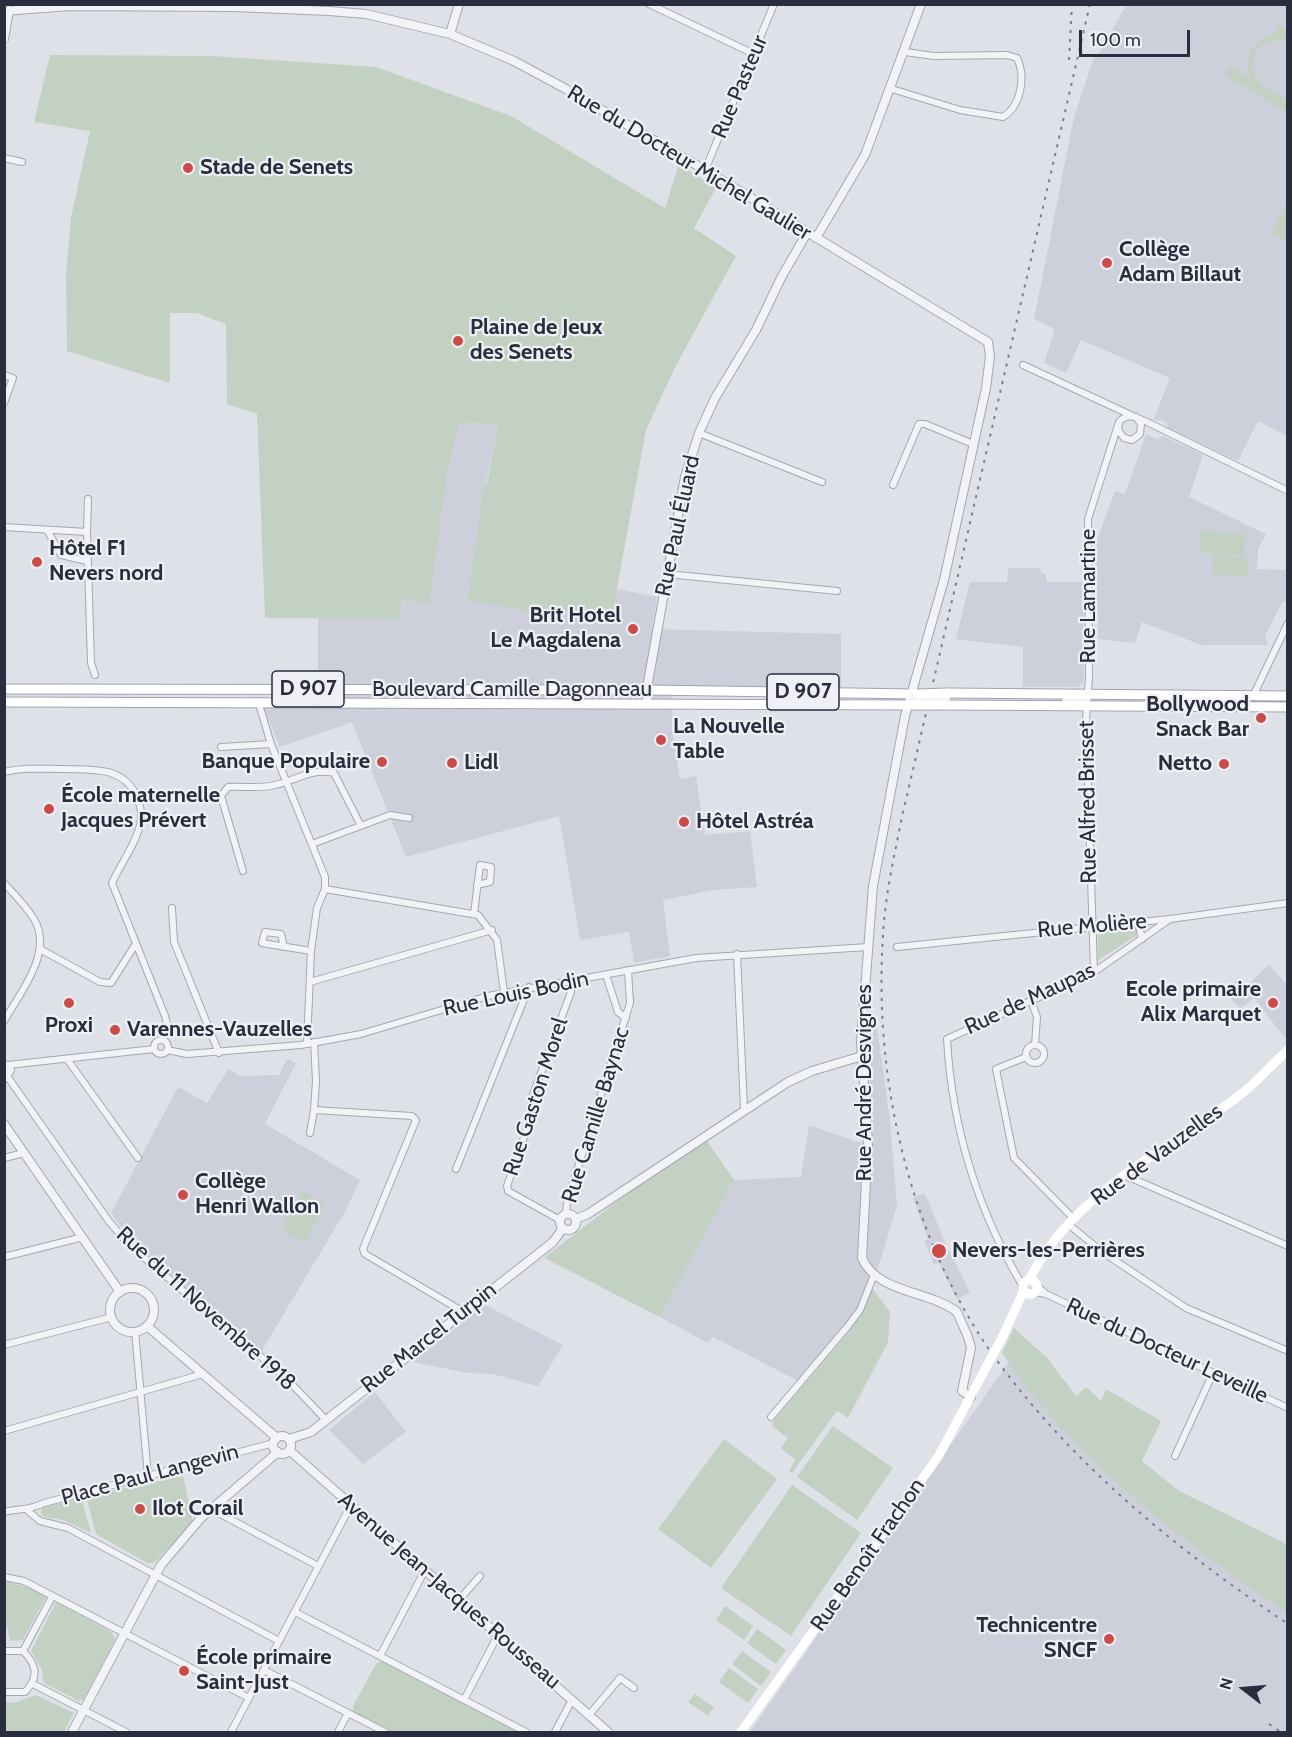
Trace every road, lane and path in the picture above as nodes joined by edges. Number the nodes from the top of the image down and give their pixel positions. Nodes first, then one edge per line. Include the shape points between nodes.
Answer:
1 (459, 4) edge
2 (649, 4) edge
3 (774, 4) edge
4 (921, 4) edge
5 (234, 6) edge
6 (8, 8) edge
7 (450, 34) junction
8 (4, 39) edge
9 (905, 52) junction
10 (754, 54) junction
11 (892, 89) junction
12 (4, 158) edge
13 (21, 162) dead end
14 (705, 170) junction
15 (807, 233) junction
16 (816, 238) junction
17 (1023, 365) dead end
18 (4, 375) edge
19 (4, 403) edge
20 (1115, 408) junction
21 (1135, 417) junction
22 (1120, 422) junction
23 (699, 433) junction
24 (1124, 438) junction
25 (974, 444) junction
26 (1109, 455) junction
27 (822, 482) dead end
28 (893, 484) dead end
29 (1287, 491) edge
30 (88, 499) dead end
31 (4, 527) edge
32 (47, 530) junction
33 (87, 532) junction
34 (87, 561) junction
35 (667, 574) junction
36 (837, 591) dead end
37 (1287, 623) edge
38 (94, 675) dead end
39 (4, 689) edge
40 (647, 690) junction
41 (1088, 694) junction
42 (1141, 695) junction
43 (945, 698) junction
44 (1287, 698) edge
45 (913, 699) junction
46 (1257, 700) junction
47 (258, 701) junction
48 (4, 702) edge
49 (647, 703) junction
50 (996, 704) junction
51 (1087, 705) junction
52 (1144, 705) junction
53 (1287, 707) edge
54 (271, 744) junction
55 (221, 747) dead end
56 (4, 772) edge
57 (287, 781) junction
58 (409, 818) dead end
59 (361, 826) junction
60 (312, 844) junction
61 (243, 871) dead end
62 (4, 883) edge
63 (477, 885) dead end
64 (326, 889) junction
65 (1287, 903) edge
66 (172, 908) dead end
67 (474, 914) junction
68 (1170, 919) junction
69 (1138, 922) junction
70 (1090, 926) junction
71 (492, 930) junction
72 (1142, 939) junction
73 (135, 945) junction
74 (284, 947) dead end
75 (868, 947) junction
76 (897, 947) dead end
77 (40, 949) junction
78 (311, 951) junction
79 (736, 954) junction
80 (628, 970) junction
81 (1094, 972) junction
82 (606, 975) junction
83 (571, 981) junction
84 (310, 982) junction
85 (529, 987) junction
86 (504, 992) junction
87 (1031, 1000) junction
88 (626, 1017) junction
89 (4, 1021) edge
90 (163, 1040) junction
91 (311, 1043) junction
92 (1035, 1045) junction
93 (154, 1049) junction
94 (167, 1050) junction
95 (1287, 1050) edge
96 (219, 1053) junction
97 (862, 1056) junction
98 (1026, 1057) junction
99 (67, 1059) junction
100 (5, 1064) edge
101 (6, 1077) edge
102 (744, 1109) junction
103 (314, 1110) junction
104 (4, 1124) edge
105 (310, 1133) dead end
106 (24, 1153) junction
107 (4, 1158) edge
108 (138, 1158) dead end
109 (456, 1169) dead end
110 (1124, 1175) junction
111 (566, 1213) junction
112 (576, 1219) junction
113 (560, 1220) junction
114 (1070, 1221) junction
115 (563, 1228) junction
116 (82, 1237) junction
117 (1287, 1246) edge
118 (4, 1257) edge
119 (874, 1275) junction
120 (1030, 1287) junction
121 (120, 1292) junction
122 (462, 1311) junction
123 (112, 1317) junction
124 (147, 1326) junction
125 (135, 1331) junction
126 (4, 1345) edge
127 (1287, 1351) edge
128 (1213, 1373) junction
129 (203, 1374) junction
130 (141, 1392) junction
131 (971, 1397) junction
132 (1287, 1398) edge
133 (1286, 1408) edge
134 (771, 1417) dead end
135 (326, 1420) junction
136 (4, 1431) edge
137 (289, 1439) junction
138 (275, 1440) junction
139 (290, 1450) junction
140 (278, 1452) junction
141 (1175, 1456) dead end
142 (148, 1476) junction
143 (351, 1505) junction
144 (211, 1509) junction
145 (28, 1511) junction
146 (4, 1512) edge
147 (318, 1566) junction
148 (424, 1570) junction
149 (155, 1574) junction
150 (480, 1576) dead end
151 (4, 1577) edge
152 (52, 1597) junction
153 (459, 1600) junction
154 (295, 1612) junction
155 (124, 1634) junction
156 (498, 1635) junction
157 (279, 1641) junction
158 (5, 1649) edge
159 (23, 1651) junction
160 (380, 1656) junction
161 (264, 1670) junction
162 (33, 1683) junction
163 (634, 1688) dead end
164 (4, 1692) edge
165 (249, 1698) junction
166 (464, 1700) junction
167 (572, 1700) junction
168 (84, 1710) junction
169 (348, 1713) junction
170 (589, 1715) junction
171 (72, 1732) edge
172 (126, 1732) edge
173 (231, 1732) edge
174 (338, 1732) edge
175 (385, 1732) edge
176 (526, 1732) edge
177 (555, 1732) edge
178 (608, 1732) edge
179 (741, 1732) edge

1 - 7 street
2 - 10 street
3 - 10 street, Rue Pasteur
4 - 9 street
5 - 6 street, Rue du Docteur Michel Gaulier
5 - 7 street, Rue du Docteur Michel Gaulier via 366,14
6 - 8 street
7 - 14 street, Rue du Docteur Michel Gaulier via 514,61
9 - 11 street
9 - 11 street via 1017,58 1021,66 1019,98 1014,110 1003,117 960,110
10 - 14 street, Rue Pasteur
11 - 16 street via 865,155
12 - 13 street
14 - 15 street, Rue du Docteur Michel Gaulier
15 - 16 street, Rue du Docteur Michel Gaulier
15 - 23 street, Rue Paul Éluard
16 - 25 street, Rue du Docteur Michel Gaulier via 988,342 990,357
17 - 20 street
18 - 19 street via 13,378
20 - 21 street
20 - 22 street via 1120,413
21 - 22 street
21 - 24 street via 1141,424 1140,434 1132,440
21 - 29 street
22 - 24 street via 1119,432
22 - 26 street, Rue Lamartine
23 - 27 street
23 - 35 street, Rue Paul Éluard via 685,477
24 - 26 street, Rue Lamartine
25 - 28 street via 919,424
25 - 45 street, Rue du Docteur Michel Gaulier
26 - 41 street, Rue Lamartine via 1088,519
30 - 33 street
31 - 32 street
32 - 33 street
32 - 34 street via 61,555
33 - 34 street
34 - 38 street
35 - 36 street
35 - 40 street, Rue Paul Éluard
37 - 46 street
39 - 40 main road, Boulevard Camille Dagonneau / D 907
40 - 45 main road, Boulevard Camille Dagonneau / D 907
40 - 49 street, Rue Paul Éluard
41 - 42 main road, D 907
41 - 43 main road, D 907 via 971,693
41 - 50 street via 1079,701
41 - 51 street, Rue Lamartine
42 - 46 main road, D 907
42 - 51 street via 1095,698
43 - 45 main road, D 907, bridge
43 - 50 main road, D 907
44 - 46 main road, D 907
45 - 49 main road, Boulevard Camille Dagonneau / D 907
45 - 75 street, Rue André Desvignes via 873,886
46 - 52 street via 1158,700
46 - 52 main road, D 907 via 1247,707
46 - 53 main road, D 907
47 - 48 main road, Boulevard Camille Dagonneau / D 907
47 - 49 main road, Boulevard Camille Dagonneau / D 907
47 - 54 street
50 - 51 main road, D 907
51 - 52 main road, D 907
51 - 70 street, Rue Alfred Brisset
54 - 55 street
54 - 57 street
56 - 73 street via 21,768 104,770 132,788 142,817 112,883
57 - 59 street via 306,773 334,773
57 - 60 street
57 - 61 street via 274,786 228,787 220,795
58 - 59 street via 390,815
59 - 60 street
60 - 64 street
62 - 77 street via 34,919
63 - 67 street
64 - 67 street
64 - 78 street via 317,908
65 - 68 street, Rue Molière
66 - 96 street via 174,942
67 - 71 street
68 - 69 street, Rue Molière
68 - 72 street, Rue de Maupas
69 - 70 street, Rue Molière
69 - 72 street
70 - 76 street, Rue Molière
70 - 81 street, Rue Alfred Brisset
71 - 84 street
71 - 86 street via 497,940
72 - 81 street, Rue de Maupas
73 - 77 street via 111,983 100,982
73 - 90 street via 165,1016
74 - 78 street
75 - 79 street, Rue Louis Bodin
75 - 97 street, Rue André Desvignes
77 - 89 street
78 - 84 street
79 - 80 street, Rue Louis Bodin
79 - 102 street
80 - 82 street, Rue Louis Bodin
80 - 88 street, Rue Camille Baynac via 630,1003
81 - 87 street, Rue de Maupas
82 - 83 street, Rue Louis Bodin
82 - 88 street, Rue Camille Baynac via 618,1012
83 - 85 street, Rue Louis Bodin
83 - 113 street, Rue Gaston Morel via 571,992 531,1100 532,1114 507,1186 508,1191
84 - 91 street
85 - 86 street, Rue Louis Bodin
85 - 109 street
86 - 91 street, Rue Louis Bodin via 361,1034
87 - 92 street via 1037,1017
87 - 120 street, Rue de Maupas via 947,1039 950,1083 969,1167 997,1240 1017,1276
88 - 111 street, Rue Camille Baynac
90 - 93 street via 157,1041
90 - 94 street via 168,1044
91 - 96 street, Rue Louis Bodin
91 - 103 street via 316,1081
92 - 98 street via 1028,1049
92 - 98 street via 1044,1052 1041,1061 1033,1063
93 - 94 street via 162,1054
93 - 99 street
94 - 96 street, Rue Louis Bodin
95 - 110 main road, Rue de Vauzelles via 1245,1091
97 - 102 street via 812,1071
97 - 119 street, Rue André Desvignes via 868,1144 861,1250 865,1266
98 - 114 street via 996,1069 1014,1158
99 - 100 street
99 - 108 street
100 - 101 street via 10,1072
101 - 135 street, Rue du 11 Novembre 1918 via 128,1244 285,1377
102 - 112 street
103 - 105 street
103 - 122 street via 412,1116 416,1120 363,1249 365,1254
104 - 106 street
106 - 107 street
106 - 116 street
110 - 114 main road, Rue de Vauzelles
110 - 117 street
111 - 112 street
111 - 113 street
112 - 115 street, Rue Marcel Turpin via 573,1228
113 - 115 street
114 - 120 main road, Rue de Vauzelles via 1045,1254
114 - 127 street via 1101,1251 1186,1308
115 - 122 street, Rue Marcel Turpin via 553,1242
116 - 118 street
116 - 121 street
119 - 131 street via 957,1312 970,1348 961,1387
119 - 134 street via 860,1310
120 - 128 street, Rue du Docteur Leveille
120 - 131 main road, Rue Benoît Frachon, bridge
121 - 123 street via 111,1303
121 - 124 street via 126,1288 141,1289 151,1299 154,1313
122 - 135 street, Rue Marcel Turpin
123 - 125 street via 121,1328
123 - 126 street
124 - 125 street
124 - 129 street
125 - 130 street
128 - 133 street, Rue du Docteur Leveille
128 - 141 street
129 - 130 street
129 - 138 street
130 - 136 street
130 - 142 street
131 - 179 main road, Rue Benoît Frachon via 938,1457
132 - 133 street
135 - 137 street, Rue Marcel Turpin via 311,1432
137 - 138 street via 284,1436
137 - 139 street
138 - 140 street
138 - 142 street, Place Paul Langevin
139 - 140 street
139 - 143 street, Avenue Jean-Jacques Rousseau
140 - 144 street
142 - 145 street, Place Paul Langevin via 44,1503
143 - 147 street
143 - 148 street, Avenue Jean-Jacques Rousseau
144 - 147 street
144 - 149 street
145 - 146 street, Place Paul Langevin
145 - 149 street, Place Paul Langevin via 35,1519 68,1528
147 - 154 street
148 - 153 street, Avenue Jean-Jacques Rousseau
148 - 160 street
149 - 155 street
149 - 157 street, Place Paul Langevin
150 - 153 street
151 - 152 street via 24,1581
152 - 155 street
152 - 159 street
153 - 156 street, Avenue Jean-Jacques Rousseau
154 - 157 street
154 - 160 street
155 - 165 street
155 - 168 street
156 - 166 street
156 - 167 street, Avenue Jean-Jacques Rousseau
157 - 161 street
158 - 159 street
159 - 162 street via 34,1661
160 - 166 street
161 - 165 street
161 - 169 street
162 - 164 street via 25,1692
162 - 168 street
163 - 170 street via 620,1678
165 - 173 street
166 - 176 street
167 - 170 street, Avenue Jean-Jacques Rousseau
167 - 177 street
168 - 171 street
168 - 172 street
169 - 174 street
169 - 175 street
170 - 178 street, Avenue Jean-Jacques Rousseau

